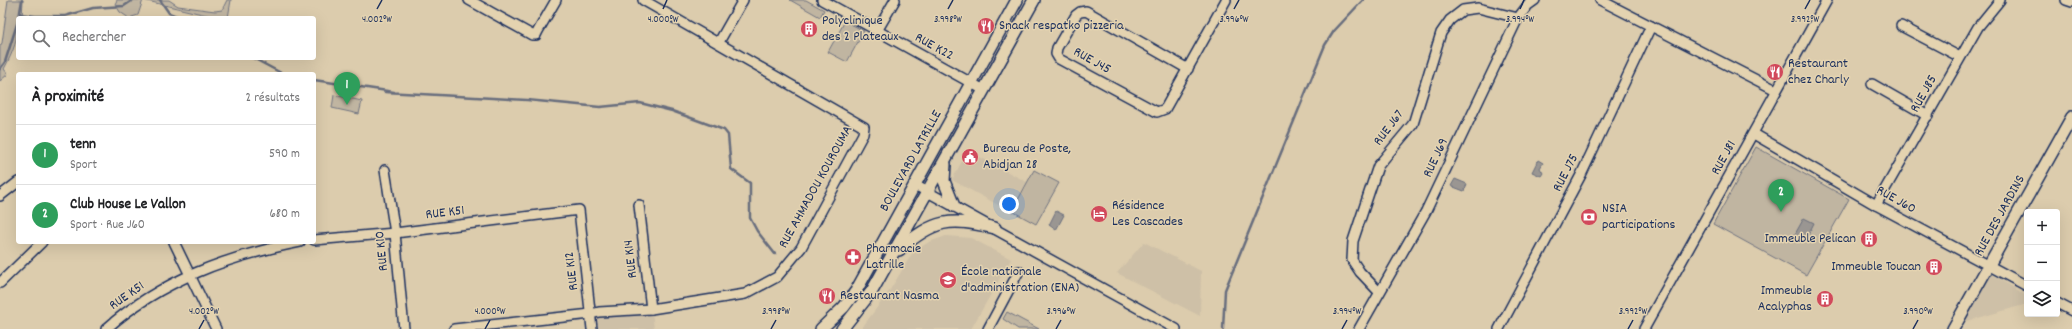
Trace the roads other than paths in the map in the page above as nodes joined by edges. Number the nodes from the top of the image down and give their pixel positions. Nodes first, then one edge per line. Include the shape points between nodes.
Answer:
1 (469, 0) edge
2 (556, 0) edge
3 (643, 0) edge
4 (743, 0) edge
5 (822, 0) edge
6 (895, 0) edge
7 (1017, 0) edge
8 (1034, 0) edge
9 (1226, 0) edge
10 (1535, 0) edge
11 (1600, 0) edge
12 (1827, 0) edge
13 (2000, 0) edge
14 (2066, 0) edge
15 (2072, 2) edge
16 (1518, 18) junction
17 (1651, 26) junction
18 (1901, 26) dead end
19 (877, 31) junction
20 (719, 42) junction
21 (1960, 57) junction
22 (1188, 69) junction
23 (971, 83) junction
24 (1872, 84) dead end
25 (984, 90) junction
26 (1776, 90) junction
27 (1928, 116) junction
28 (2072, 117) edge
29 (1754, 134) junction
30 (945, 161) junction
31 (384, 170) dead end
32 (16, 184) edge
33 (915, 184) junction
34 (928, 192) junction
35 (0, 196) edge
36 (639, 205) dead end
37 (1876, 205) junction
38 (954, 206) junction
39 (579, 210) joint
40 (995, 228) junction
41 (395, 233) junction
42 (316, 240) edge
43 (40, 244) edge
44 (175, 244) edge
45 (292, 244) edge
46 (892, 256) junction
47 (1989, 266) junction
48 (1019, 271) dead end
49 (191, 274) junction
50 (0, 283) edge
51 (2024, 284) edge
52 (1379, 292) junction
53 (2060, 305) edge
54 (651, 309) junction
55 (2072, 311) edge
56 (591, 314) junction
57 (106, 329) edge
58 (216, 329) edge
59 (404, 329) edge
60 (454, 329) edge
61 (592, 329) edge
62 (821, 329) edge
63 (842, 329) edge
64 (988, 329) edge
65 (1176, 329) edge
66 (1359, 329) edge
67 (1499, 329) edge
68 (1644, 329) edge
69 (1954, 329) edge

1 - 2 street via 532,35 536,35
3 - 20 street, RUE AHMADOU KOUROUMA
4 - 20 street
5 - 19 street, RUE K22
6 - 19 street
7 - 23 main road, BOULEVARD LATRILLE
8 - 25 main road
9 - 22 street, RUE J45
10 - 16 street, RUE J69
11 - 17 street
12 - 26 street, RUE J81
13 - 21 street, RUE J85 via 1978,27
14 - 15 street
16 - 52 street, RUE J69 via 1426,211
16 - 52 street, RUE J67 via 1478,8 1463,10 1450,20 1441,33 1413,124 1378,166 1353,241 1352,260
17 - 26 street
17 - 67 street, RUE J75 via 1581,175
18 - 21 street
19 - 23 street, RUE K22
20 - 54 street, RUE AHMADOU KOUROUMA via 862,125 865,130 801,248 777,277 745,294
21 - 27 street, RUE J85
22 - 22 street, RUE J45 via 1165,109 1157,112 1059,59 1056,54 1076,15 1086,12
23 - 25 street, RUE K22
23 - 33 main road, BOULEVARD LATRILLE
24 - 27 street
25 - 30 main road
26 - 29 street, RUE J81
27 - 37 street, RUE J85
28 - 47 main road, RUE DES JARDINS
29 - 37 street, RUE J60
29 - 68 street, RUE J81
30 - 34 main road
30 - 38 main road via 944,181
31 - 41 street, RUE K10
32 - 35 street
33 - 34 street
33 - 62 main road, BOULEVARD LATRILLE via 856,291 844,307
34 - 38 street
34 - 46 main road
36 - 54 street, RUE K14
37 - 47 street, RUE J60
38 - 40 street
39 - 41 street, RUE K51
39 - 56 street, RUE K12
40 - 46 main road via 966,221 940,224 914,237
40 - 65 street
41 - 42 street, RUE K51
41 - 59 street, RUE K10
43 - 50 street
44 - 49 street
45 - 49 street, RUE K51 via 229,259
46 - 63 main road via 861,307
47 - 51 street, RUE J60
47 - 69 main road, RUE DES JARDINS
48 - 64 street
49 - 57 street, RUE K51 via 131,308
49 - 58 street
52 - 66 street, RUE J69
53 - 55 street
54 - 56 street, RUE AHMADOU KOUROUMA
56 - 60 street, RUE AHMADOU KOUROUMA
56 - 61 street, RUE K12

